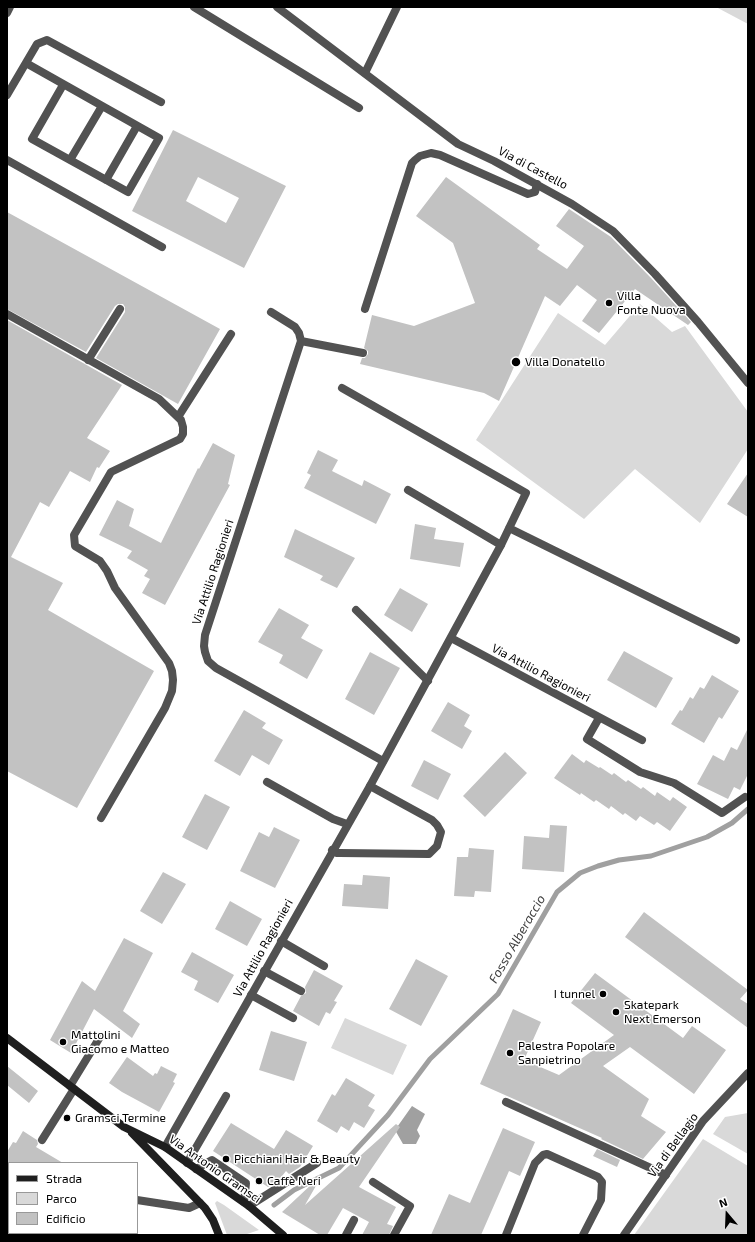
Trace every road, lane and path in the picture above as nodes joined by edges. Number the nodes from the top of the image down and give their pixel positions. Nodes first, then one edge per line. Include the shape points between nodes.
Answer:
1 (10, 7) edge
2 (194, 7) edge
3 (277, 7) edge
4 (397, 7) edge
5 (7, 14) edge
6 (26, 63) junction
7 (365, 73) junction
8 (63, 85) junction
9 (7, 95) edge
10 (161, 102) dead end
11 (102, 106) junction
12 (359, 108) dead end
13 (137, 126) junction
14 (7, 160) edge
15 (70, 160) junction
16 (106, 180) junction
17 (537, 184) junction
18 (162, 247) dead end
19 (120, 309) dead end
20 (365, 310) dead end
21 (271, 312) dead end
22 (7, 314) edge
23 (231, 334) dead end
24 (301, 341) junction
25 (363, 353) dead end
26 (88, 360) junction
27 (748, 384) edge
28 (342, 388) dead end
29 (178, 417) junction
30 (408, 490) dead end
31 (510, 528) junction
32 (501, 545) junction
33 (356, 610) dead end
34 (451, 638) junction
35 (736, 640) dead end
36 (428, 681) junction
37 (599, 718) junction
38 (642, 740) dead end
39 (384, 761) junction
40 (267, 782) dead end
41 (370, 786) junction
42 (745, 797) dead end
43 (100, 818) dead end
44 (347, 824) junction
45 (332, 850) junction
46 (281, 941) junction
47 (324, 966) dead end
48 (264, 971) junction
49 (301, 991) dead end
50 (251, 995) junction
51 (293, 1018) dead end
52 (100, 1037) dead end
53 (7, 1038) edge
54 (746, 1079) edge
55 (72, 1087) junction
56 (226, 1096) dead end
57 (506, 1102) dead end
58 (129, 1130) junction
59 (42, 1140) dead end
60 (165, 1147) junction
61 (187, 1163) junction
62 (317, 1163) dead end
63 (196, 1169) junction
64 (666, 1175) junction
65 (373, 1182) dead end
66 (138, 1200) edge
67 (200, 1203) junction
68 (247, 1204) junction
69 (354, 1220) dead end
70 (219, 1235) edge
71 (283, 1235) edge
72 (346, 1235) edge
73 (394, 1235) edge
74 (506, 1235) edge
75 (583, 1235) edge
76 (624, 1235) edge

1 - 5 street
2 - 12 street
3 - 7 street, Via di Castello
4 - 7 street
6 - 8 street
6 - 9 street
6 - 10 street via 37,44 47,40
7 - 17 street, Via di Castello via 458,144
8 - 11 street
8 - 15 street via 32,139
11 - 13 street
11 - 15 street
13 - 16 street
13 - 16 street via 159,138 128,192
14 - 18 street
15 - 16 street
17 - 20 street via 535,192 528,194 440,155 431,153 420,156 412,162
17 - 27 street, Via di Castello via 613,231 656,274
19 - 26 street
21 - 24 street via 295,327
22 - 26 street
23 - 29 street
24 - 25 street
24 - 39 street, Via Attilio Ragionieri via 205,635 205,652 208,661 216,668
26 - 29 street via 159,399
28 - 31 street, Via Attilio Ragionieri via 526,493
29 - 43 street via 183,427 180,439 110,472 74,535 75,546 100,561 115,588 169,663 173,675 169,700
30 - 32 street
31 - 32 street, Via Attilio Ragionieri
31 - 35 street
32 - 34 street, Via Attilio Ragionieri
33 - 36 street
34 - 36 street, Via Attilio Ragionieri
34 - 37 street, Via Attilio Ragionieri
36 - 39 street, Via Attilio Ragionieri
37 - 38 street, Via Attilio Ragionieri
37 - 42 street via 587,739 640,772 674,783 722,813
39 - 41 street, Via Attilio Ragionieri
40 - 44 street via 333,819
41 - 44 street, Via Attilio Ragionieri
41 - 45 street via 438,825 440,832 437,846 429,854 340,853
44 - 45 street, Via Attilio Ragionieri
45 - 46 street, Via Attilio Ragionieri
46 - 47 street
46 - 48 street, Via Attilio Ragionieri
48 - 49 street
48 - 50 street, Via Attilio Ragionieri
50 - 51 street
50 - 60 street, Via Attilio Ragionieri
52 - 55 street
53 - 55 main road, Via Antonio Gramsci
54 - 64 street, Via di Bellagio via 703,1121
55 - 58 main road, Via Antonio Gramsci
55 - 59 street
56 - 61 street
57 - 64 street
58 - 60 main road, Via Antonio Gramsci
58 - 67 main road, Via Antonio Gramsci
60 - 61 main road, Via Antonio Gramsci
61 - 63 main road, Via Antonio Gramsci
62 - 68 street
63 - 68 main road, Via Antonio Gramsci
63 - 68 street via 212,1160 246,1183
64 - 76 street, Via di Bellagio
65 - 73 street via 410,1206
66 - 67 street via 189,1208
67 - 70 main road, Via Antonio Gramsci via 210,1214
68 - 71 main road, Via Antonio Gramsci
69 - 72 street
74 - 75 street via 537,1159 547,1154 598,1177 602,1182 602,1200

